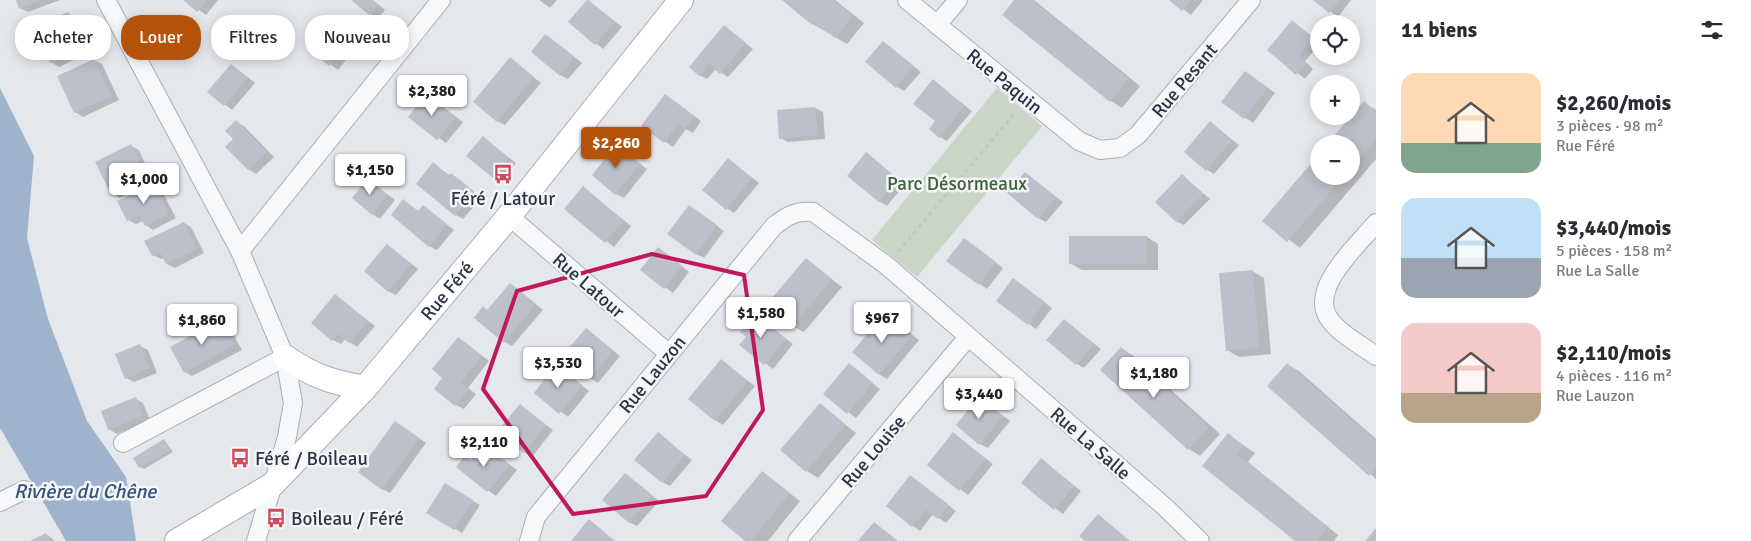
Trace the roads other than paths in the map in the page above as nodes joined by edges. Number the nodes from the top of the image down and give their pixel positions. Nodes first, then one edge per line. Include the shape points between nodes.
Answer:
1 (106, 0) edge
2 (441, 0) edge
3 (681, 0) edge
4 (907, 0) edge
5 (958, 0) edge
6 (1251, 0) edge
7 (937, 25) junction
8 (1109, 149) joint
9 (788, 215) joint
10 (510, 216) junction
11 (1376, 223) edge
12 (240, 251) junction
13 (968, 337) junction
14 (668, 353) junction
15 (1376, 356) edge
16 (286, 358) junction
17 (365, 388) junction
18 (123, 443) dead end
19 (272, 485) junction
20 (24, 490) dead end
21 (0, 502) edge
22 (176, 541) edge
23 (256, 541) edge
24 (529, 541) edge
25 (797, 541) edge
26 (1200, 541) edge

1 - 12 street
2 - 12 street
3 - 10 street, Rue Féré
4 - 7 street, Rue Paquin
5 - 7 street
6 - 8 street, Rue Pesant via 1138,135 1120,148
7 - 8 street, Rue Paquin via 1079,141 1100,150
9 - 13 street, Rue La Salle via 813,212 886,265
9 - 14 street, Rue Lauzon via 774,226
10 - 14 street, Rue Latour
10 - 17 street, Rue Féré
11 - 15 street via 1334,273 1324,292 1323,307 1329,318
12 - 16 street
13 - 25 street, Rue Louise
13 - 26 street, Rue La Salle
14 - 24 street, Rue Lauzon via 536,518
16 - 17 street via 311,374
16 - 18 street
16 - 19 street via 293,403 287,437
17 - 19 street, Rue Féré
19 - 22 street, Rue Féré
19 - 23 street
20 - 21 street

